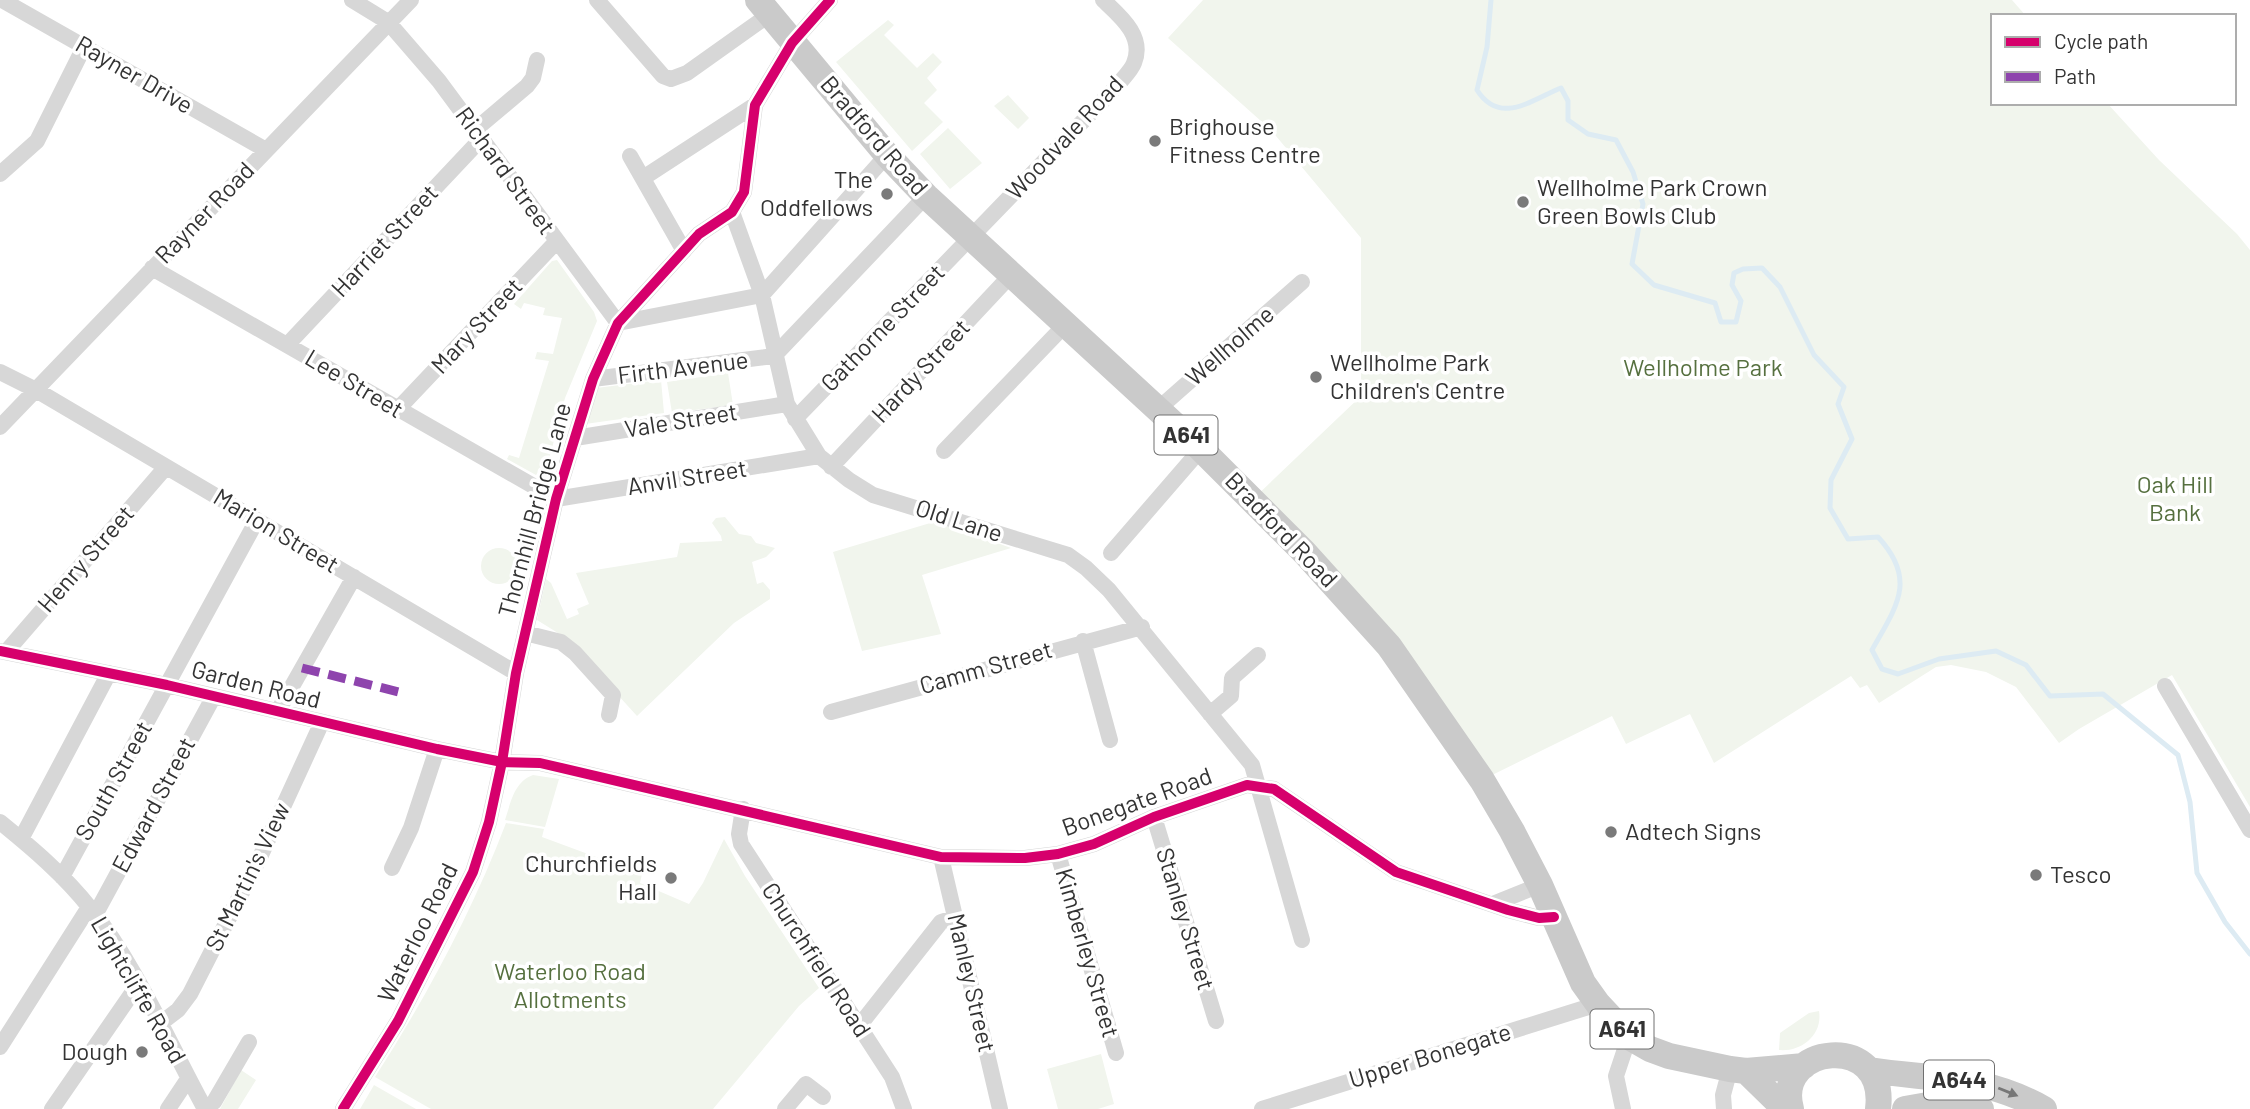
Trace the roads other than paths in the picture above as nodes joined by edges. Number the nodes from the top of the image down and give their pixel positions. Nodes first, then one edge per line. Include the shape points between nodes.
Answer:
1 (2, 0) edge
2 (352, 0) edge
3 (411, 0) edge
4 (597, 0) edge
5 (830, 0) edge
6 (1103, 0) edge
7 (764, 7) edge
8 (388, 22) junction
9 (792, 43) junction
10 (84, 47) junction
11 (537, 60) dead end
12 (755, 104) junction
13 (479, 134) junction
14 (266, 150) junction
15 (887, 155) junction
16 (631, 156) dead end
17 (0, 174) edge
18 (643, 178) junction
19 (926, 196) junction
20 (732, 212) junction
21 (971, 236) junction
22 (556, 242) junction
23 (684, 250) junction
24 (152, 268) junction
25 (1011, 275) junction
26 (1302, 282) dead end
27 (762, 295) junction
28 (618, 323) junction
29 (1065, 325) junction
30 (288, 344) junction
31 (774, 356) junction
32 (0, 372) edge
33 (593, 379) junction
34 (36, 390) junction
35 (787, 404) junction
36 (397, 410) junction
37 (1157, 410) junction
38 (795, 419) junction
39 (0, 427) edge
40 (575, 438) junction
41 (1201, 449) junction
42 (944, 451) dead end
43 (825, 461) junction
44 (166, 467) junction
45 (556, 499) junction
46 (257, 520) junction
47 (1111, 553) dead end
48 (354, 577) junction
49 (1142, 627) junction
50 (525, 633) junction
51 (1083, 642) junction
52 (3, 652) edge
53 (1258, 656) dead end
54 (109, 673) junction
55 (516, 673) junction
56 (167, 685) junction
57 (2165, 686) dead end
58 (214, 696) junction
59 (278, 711) junction
60 (831, 712) dead end
61 (1210, 714) junction
62 (609, 715) dead end
63 (322, 722) junction
64 (1110, 740) dead end
65 (437, 749) junction
66 (502, 762) junction
67 (1260, 787) junction
68 (743, 809) junction
69 (1154, 817) junction
70 (0, 822) edge
71 (2250, 830) edge
72 (20, 839) junction
73 (1058, 854) junction
74 (941, 857) junction
75 (392, 868) dead end
76 (62, 877) junction
77 (1540, 885) junction
78 (1493, 904) junction
79 (92, 911) junction
80 (956, 917) junction
81 (1553, 917) junction
82 (1302, 940) dead end
83 (139, 982) junction
84 (1598, 1004) junction
85 (1216, 1021) dead end
86 (161, 1023) junction
87 (859, 1026) junction
88 (1629, 1037) junction
89 (249, 1041) dead end
90 (0, 1047) edge
91 (1116, 1053) dead end
92 (1804, 1066) junction
93 (1738, 1070) junction
94 (1869, 1070) junction
95 (188, 1079) junction
96 (822, 1097) dead end
97 (204, 1108) edge
98 (52, 1109) edge
99 (168, 1109) edge
100 (343, 1109) edge
101 (785, 1109) edge
102 (904, 1109) edge
103 (1000, 1109) edge
104 (1262, 1109) edge
105 (1623, 1109) edge
106 (1724, 1109) edge
107 (1785, 1109) edge
108 (1791, 1109) edge
109 (1878, 1109) edge
110 (1905, 1109) edge
111 (1981, 1109) edge
112 (2044, 1109) edge

1 - 10 street, Rayner Drive
2 - 8 street, Richard Street
3 - 8 street, Rayner Road
4 - 7 street via 663,76 671,79 687,73
5 - 9 street
6 - 21 street, Woodvale Road via 1129,24 1137,43 1134,63
7 - 9 main road, Bradford Road / A641
8 - 13 street, Richard Street
8 - 14 street, Rayner Road
9 - 12 street
9 - 15 main road, Bradford Road / A641
10 - 14 street, Rayner Drive
10 - 17 street via 37,141
11 - 13 street, Harriet Street via 527,86
12 - 18 street
12 - 20 street via 744,192
13 - 22 street, Richard Street
13 - 30 street, Harriet Street
14 - 24 street, Rayner Road
15 - 19 main road, Bradford Road / A641
15 - 27 street
16 - 18 street
18 - 23 street
19 - 21 main road, Bradford Road / A641
19 - 31 street
20 - 23 street, Thornhill Bridge Lane
20 - 27 street, Old Lane
21 - 25 main road, Bradford Road / A641
21 - 38 street, Gathorne Street
22 - 28 street, Richard Street
22 - 36 street, Mary Street
23 - 28 street, Thornhill Bridge Lane
24 - 30 street, Lee Street
24 - 34 street, Rayner Road
25 - 29 main road, Bradford Road / A641
25 - 43 street, Hardy Street
26 - 37 street, Wellholme
27 - 28 street
27 - 31 street, Old Lane
28 - 33 street, Thornhill Bridge Lane
29 - 37 main road, Bradford Road / A641
29 - 42 street
30 - 36 street, Lee Street
31 - 33 street, Firth Avenue
31 - 35 street, Old Lane
32 - 34 street, Marion Street
33 - 40 street, Thornhill Bridge Lane
34 - 39 street, Rayner Road
34 - 44 street, Marion Street
35 - 38 street, Old Lane
35 - 40 street, Vale Street
36 - 45 street, Lee Street
37 - 41 main road, Bradford Road / A641
38 - 43 street, Old Lane
40 - 45 street, Thornhill Bridge Lane
41 - 47 street
41 - 77 main road, Bradford Road / A641 via 1389,646 1482,780
43 - 45 street, Anvil Street
43 - 49 street, Old Lane via 873,495 1068,555 1109,590
44 - 46 street, Marion Street
44 - 52 street, Henry Street
45 - 50 street, Thornhill Bridge Lane
46 - 48 street, Marion Street
46 - 56 street, South Street
48 - 55 street, Marion Street
48 - 59 street
49 - 51 street, Camm Street
49 - 61 street, Old Lane
50 - 55 street, Thornhill Bridge Lane
50 - 62 street via 561,642 575,653 613,695
51 - 60 street, Camm Street
51 - 64 street
52 - 54 street, Garden Road
53 - 61 street via 1232,678 1231,696
54 - 56 street, Garden Road
54 - 72 street
55 - 66 street, Thornhill Bridge Lane
56 - 58 street, Garden Road
56 - 76 street, South Street
57 - 71 street
58 - 59 street, Garden Road
58 - 79 street, Edward Street
59 - 63 street, Garden Road
61 - 67 street, Old Lane via 1252,765
63 - 65 street, Garden Road
63 - 86 street, St Martin's View via 190,994
65 - 66 street, Garden Road
65 - 75 street via 411,828
66 - 68 street, Bonegate Road via 540,763
66 - 100 street, Waterloo Road via 473,872 398,1021
67 - 69 street, Bonegate Road via 1247,785
67 - 78 street via 1274,789 1396,872
67 - 82 street, Old Lane
68 - 74 street, Bonegate Road
68 - 87 street, Churchfield Road via 741,844
69 - 73 street, Bonegate Road via 1094,844
69 - 85 street, Stanley Street
70 - 72 street, Lightcliffe Road
72 - 76 street, Lightcliffe Road
73 - 74 street, Bonegate Road
73 - 91 street, Kimberley Street
74 - 80 street, Manley Street
76 - 79 street, Lightcliffe Road
77 - 78 street
77 - 81 main road, Bradford Road / A641
78 - 81 street via 1539,918
79 - 83 street, Lightcliffe Road
79 - 90 street, Edward Street
80 - 87 street via 942,922
80 - 103 street, Manley Street
81 - 84 main road, Bradford Road / A641 via 1583,983
83 - 86 street, Lightcliffe Road
83 - 98 street
84 - 88 main road, Bradford Road / A641
84 - 104 street, Upper Bonegate
86 - 95 street, Lightcliffe Road
87 - 102 street, Churchfield Road via 892,1077
88 - 93 main road, Bradford Road / A641 via 1670,1056
88 - 105 street via 1616,1076
89 - 97 street via 214,1102
92 - 93 main road, Bradford Road / A641
92 - 94 main road, A644 via 1815,1058 1837,1054 1854,1058
92 - 108 main road via 1790,1090
93 - 106 street via 1723,1095
93 - 107 main road
94 - 109 main road via 1878,1088
94 -> 112 main road, A644 via 1986,1084
95 - 97 street, Lightcliffe Road
95 - 99 street
96 - 101 street via 801,1080
110 - 111 main road, A644 via 1939,1103

